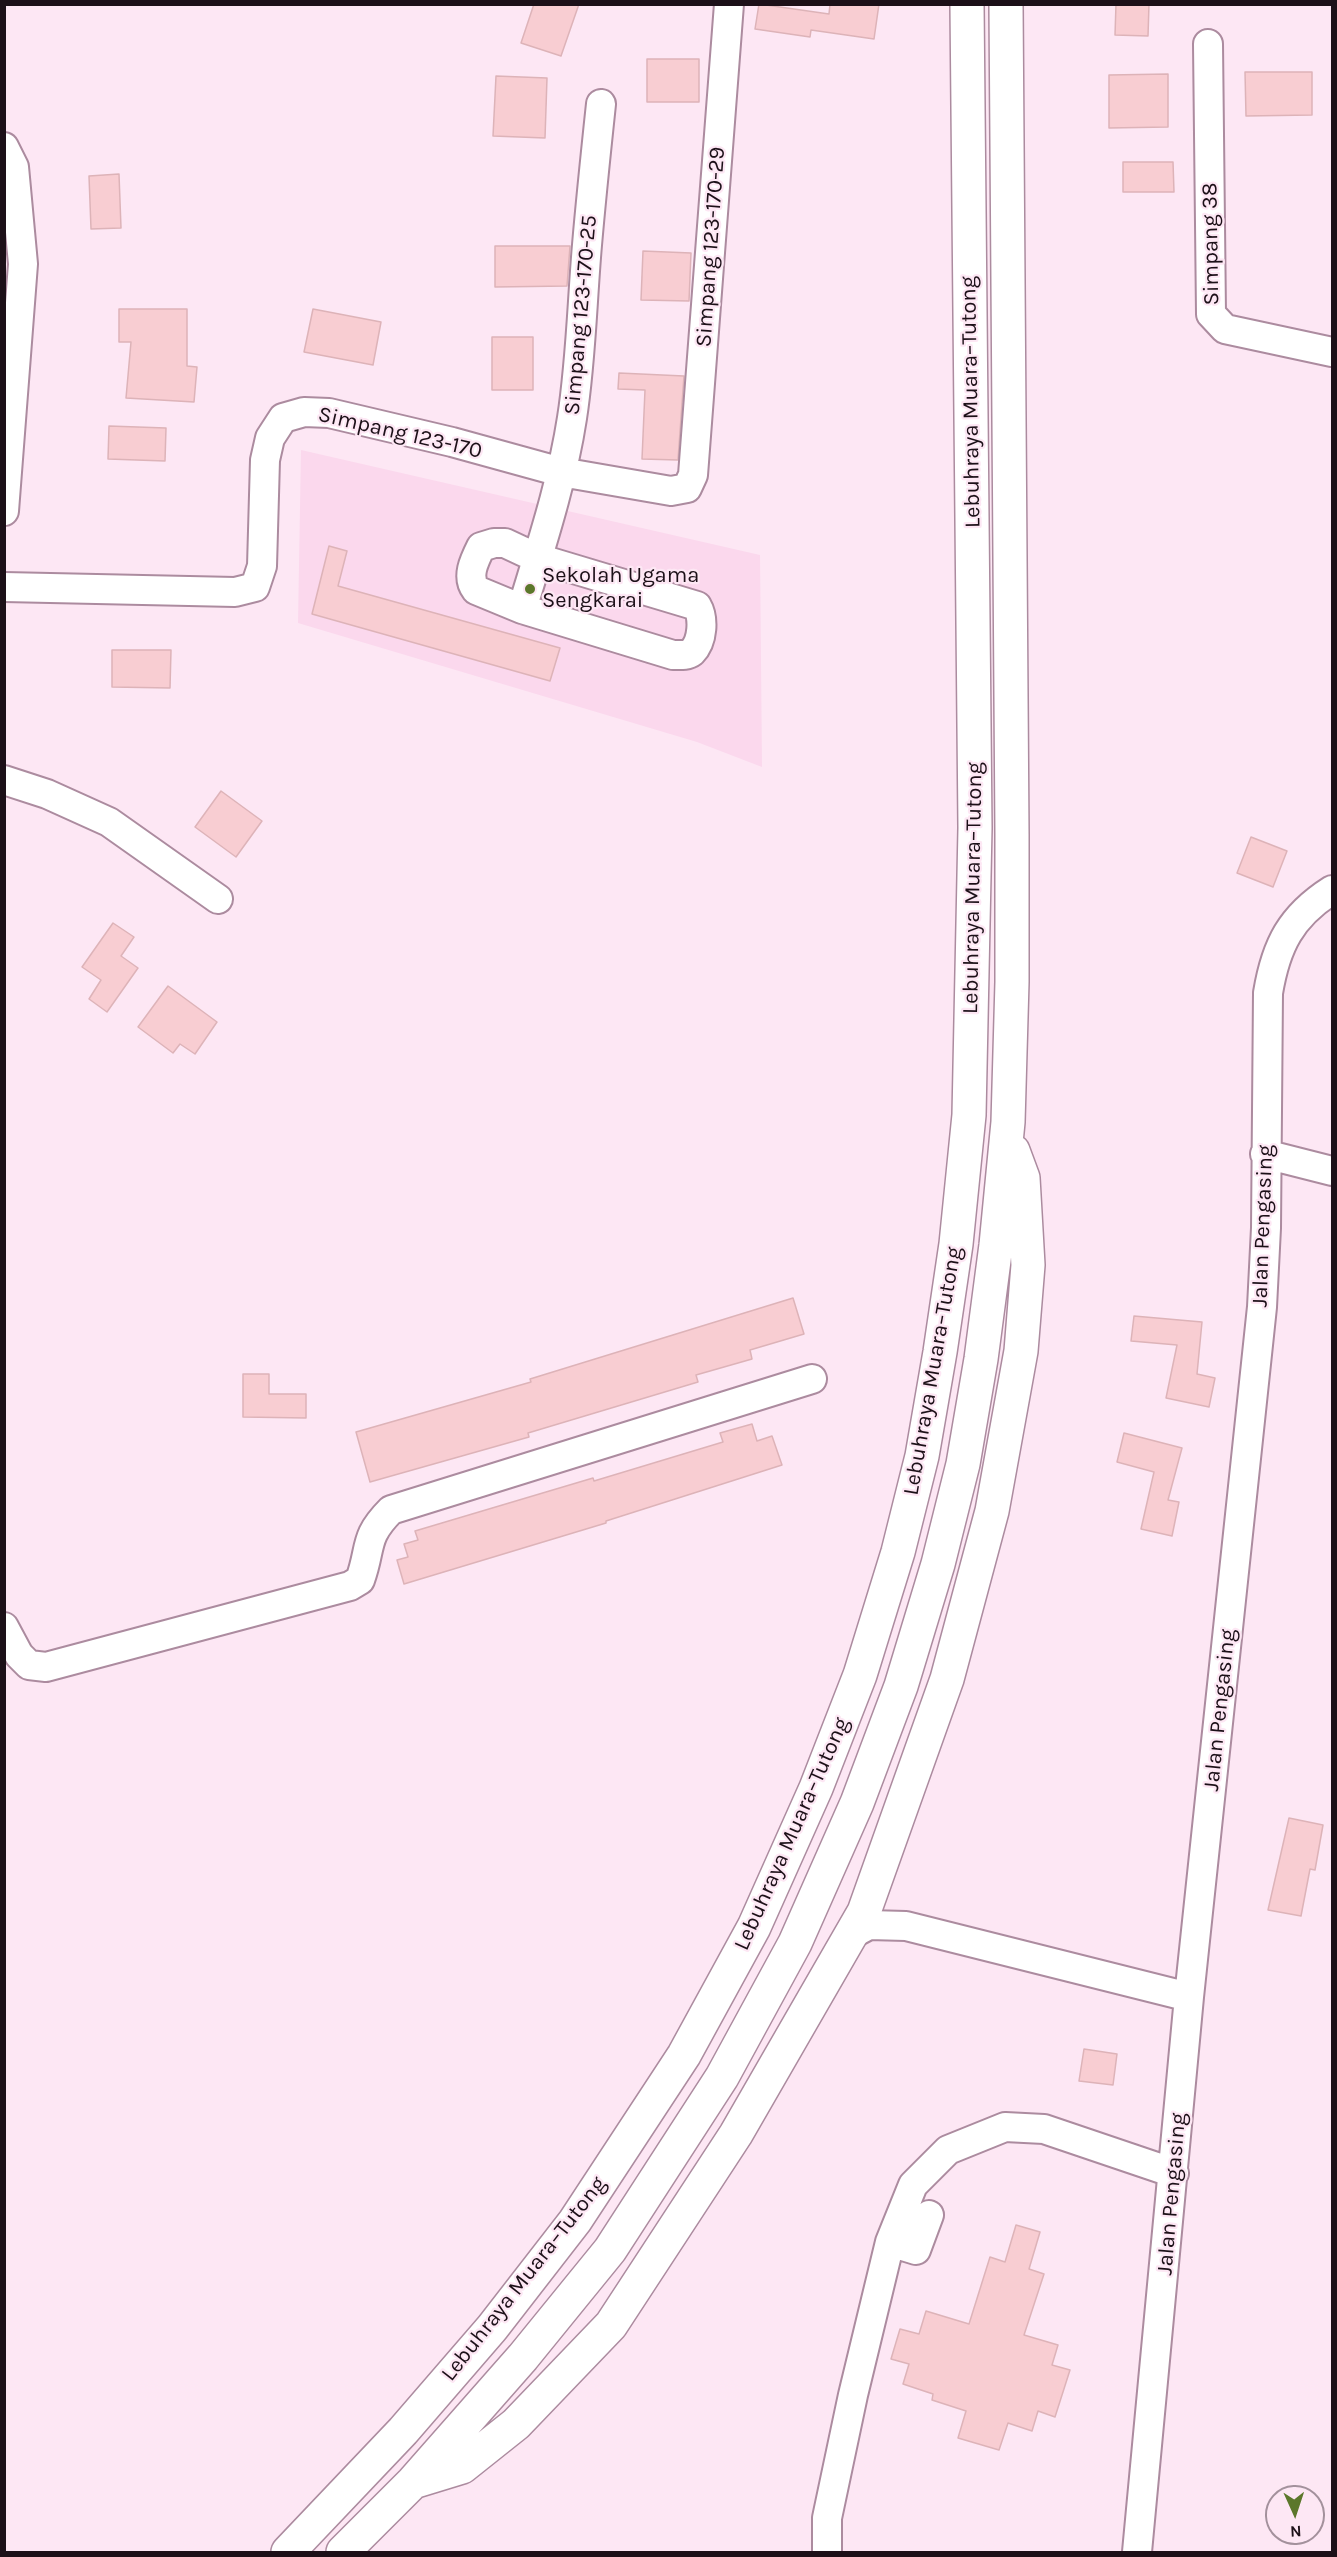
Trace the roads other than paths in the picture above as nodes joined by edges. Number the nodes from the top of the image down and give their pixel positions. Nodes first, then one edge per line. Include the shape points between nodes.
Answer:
1 (729, 4) edge
2 (967, 4) edge
3 (1006, 4) edge
4 (1208, 44) dead end
5 (601, 104) dead end
6 (4, 147) edge
7 (1332, 352) edge
8 (561, 472) junction
9 (687, 489) joint
10 (4, 511) edge
11 (537, 558) junction
12 (4, 587) edge
13 (522, 609) junction
14 (4, 780) edge
15 (1332, 890) edge
16 (218, 899) dead end
17 (1007, 1132) junction
18 (1265, 1154) junction
19 (1332, 1171) edge
20 (812, 1379) dead end
21 (4, 1627) edge
22 (873, 1888) junction
23 (906, 1926) junction
24 (852, 1934) junction
25 (1189, 1997) junction
26 (1174, 2173) junction
27 (929, 2215) dead end
28 (890, 2242) junction
29 (413, 2482) junction
30 (288, 2553) edge
31 (343, 2553) edge
32 (827, 2553) edge
33 (1137, 2553) edge

1 - 9 street, Simpang 123-170-29 via 693,475
2 - 30 highway, Lebuhraya Muara–Tutong via 975,828 969,1115 940,1352 922,1456 898,1552 860,1675 816,1788 753,1927 684,2055 575,2221 492,2328 404,2431
3 - 17 highway, Lebuhraya Muara–Tutong via 1012,823
4 - 7 street, Simpang 38 via 1211,314 1225,330
5 - 8 street, Simpang 123-170-25 via 581,353
6 - 10 street via 14,167 23,264
8 - 9 street, Simpang 123-170 via 671,491
8 - 11 street, Simpang 123-170-25
8 - 12 street, Simpang 123-170 via 329,413 304,412 283,418 270,438 265,460 262,566 255,587 235,592
11 - 13 street, Simpang 123-170-25
11 - 13 street via 505,543 494,543 481,547 474,562 471,576 476,590
11 - 13 street via 697,606 702,621 698,641 692,652 673,655
14 - 16 street via 109,822
15 - 18 street, Jalan Pengasing via 1294,922 1281,942 1272,968 1268,993
17 - 22 highway via 1023,1178 1028,1265 1022,1351 992,1511 947,1679
17 - 29 highway, Lebuhraya Muara–Tutong via 996,1245 963,1464 901,1686 857,1803 795,1943 722,2077 617,2240 523,2357
18 - 19 street
18 - 25 street, Jalan Pengasing via 1262,1307
20 - 21 street via 391,1510 375,1526 360,1580 350,1586 46,1667 30,1665
22 - 23 street
22 - 24 highway
23 - 24 street via 869,1925
23 - 25 street
24 - 29 highway via 736,2134 611,2325 516,2424 462,2467
25 - 26 street, Jalan Pengasing
26 - 28 street via 1044,2129 1005,2127 948,2150 913,2185
26 - 33 street, Jalan Pengasing
27 - 28 street via 916,2250
28 - 32 street via 827,2518
29 - 31 highway, Lebuhraya Muara–Tutong

